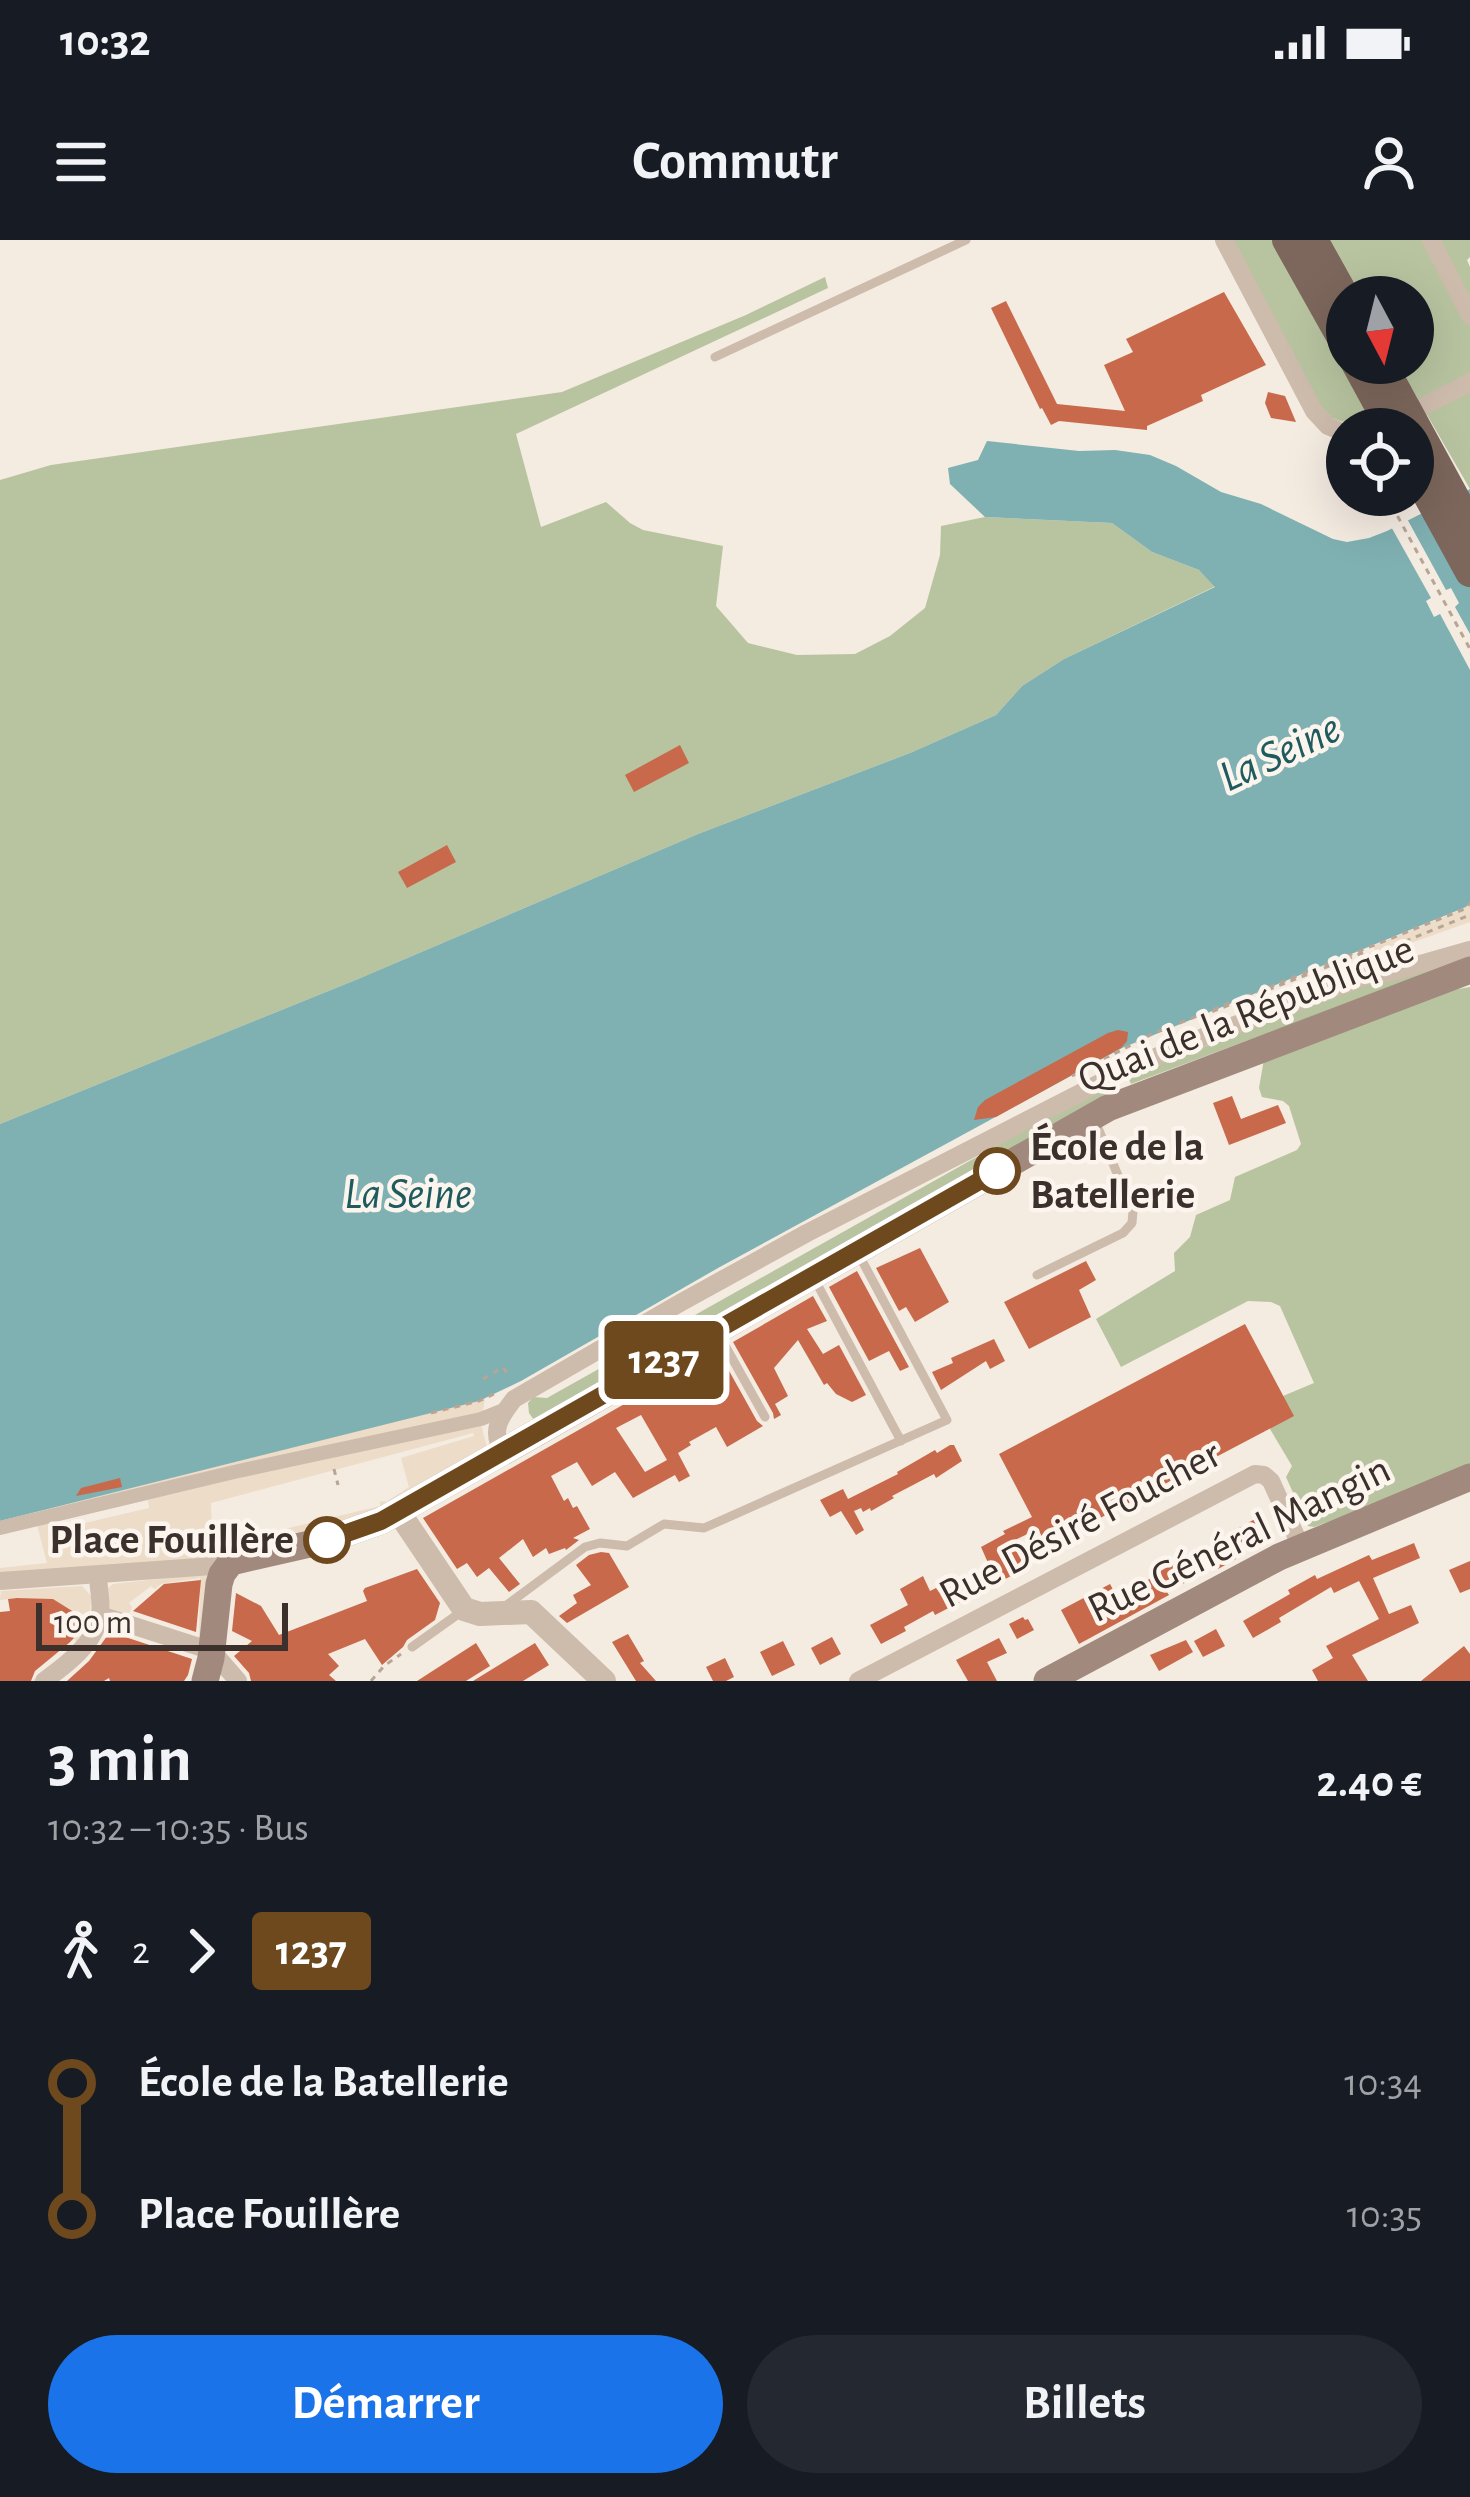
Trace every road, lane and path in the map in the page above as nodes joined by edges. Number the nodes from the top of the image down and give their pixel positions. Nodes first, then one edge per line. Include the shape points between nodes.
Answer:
1 (966, 240) edge
2 (1224, 240) edge
3 (1287, 240) edge
4 (1313, 240) edge
5 (1431, 240) edge
6 (1333, 276) edge
7 (1326, 310) edge
8 (1470, 316) edge
9 (715, 357) dead end
10 (1470, 382) edge
11 (1381, 384) edge
12 (1420, 408) edge
13 (1326, 424) edge
14 (1434, 506) edge
15 (1398, 516) edge
16 (1470, 526) edge
17 (1470, 572) edge
18 (1470, 649) edge
19 (1470, 915) edge
20 (1468, 967) edge
21 (1126, 1069) junction
22 (1093, 1116) junction
23 (857, 1250) junction
24 (1037, 1275) dead end
25 (813, 1276) junction
26 (717, 1330) junction
27 (483, 1379) dead end
28 (521, 1395) junction
29 (506, 1409) junction
30 (765, 1417) dead end
31 (902, 1441) junction
32 (503, 1451) junction
33 (332, 1460) junction
34 (1470, 1478) edge
35 (338, 1485) dead end
36 (398, 1511) junction
37 (0, 1528) edge
38 (1301, 1547) junction
39 (227, 1565) junction
40 (98, 1575) junction
41 (0, 1581) edge
42 (464, 1609) junction
43 (498, 1613) junction
44 (100, 1616) junction
45 (412, 1646) joint
46 (212, 1652) junction
47 (44, 1681) edge
48 (205, 1681) edge
49 (238, 1681) edge
50 (371, 1681) edge
51 (604, 1681) edge
52 (858, 1681) edge
53 (1047, 1681) edge

1 - 9 lane
2 - 13 street
3 - 7 main road
4 - 6 main road
5 - 8 street
10 - 12 street
11 - 16 main road
14 - 17 main road
15 - 18 path
19 - 21 path via 1378,960 1365,952 1145,1039 1118,1052
20 - 21 street via 1370,975
20 - 22 main road, Quai de la République
21 - 28 street via 791,1242
22 - 23 main road, Quai de la République
22 - 24 lane via 1132,1223
23 - 25 main road, Quai de la République
23 - 31 lane via 946,1420
25 - 26 main road, Quai de la République
25 - 31 lane
26 - 30 lane
26 - 32 main road, Quai de la République
27 - 28 path via 503,1367
28 - 29 street
29 - 32 street via 497,1422
29 - 33 street
31 - 43 lane via 704,1528 664,1524 627,1546 585,1547
32 - 36 main road, Quai de la République
33 - 35 path
33 - 37 street via 234,1472
34 - 38 main road, Rue Général Mangin
36 - 39 main road, Quai de la République via 366,1528
36 - 42 street
38 - 52 street, Rue Désiré Foucher via 1271,1481 1255,1474
38 - 53 main road, Rue Général Mangin
39 - 40 street
39 - 46 main road
40 - 41 street
40 - 44 street
42 - 43 street
42 - 45 lane
43 - 51 street via 531,1612
44 - 46 street
44 - 47 street via 82,1648
45 - 50 path
46 - 48 main road
46 - 49 street

